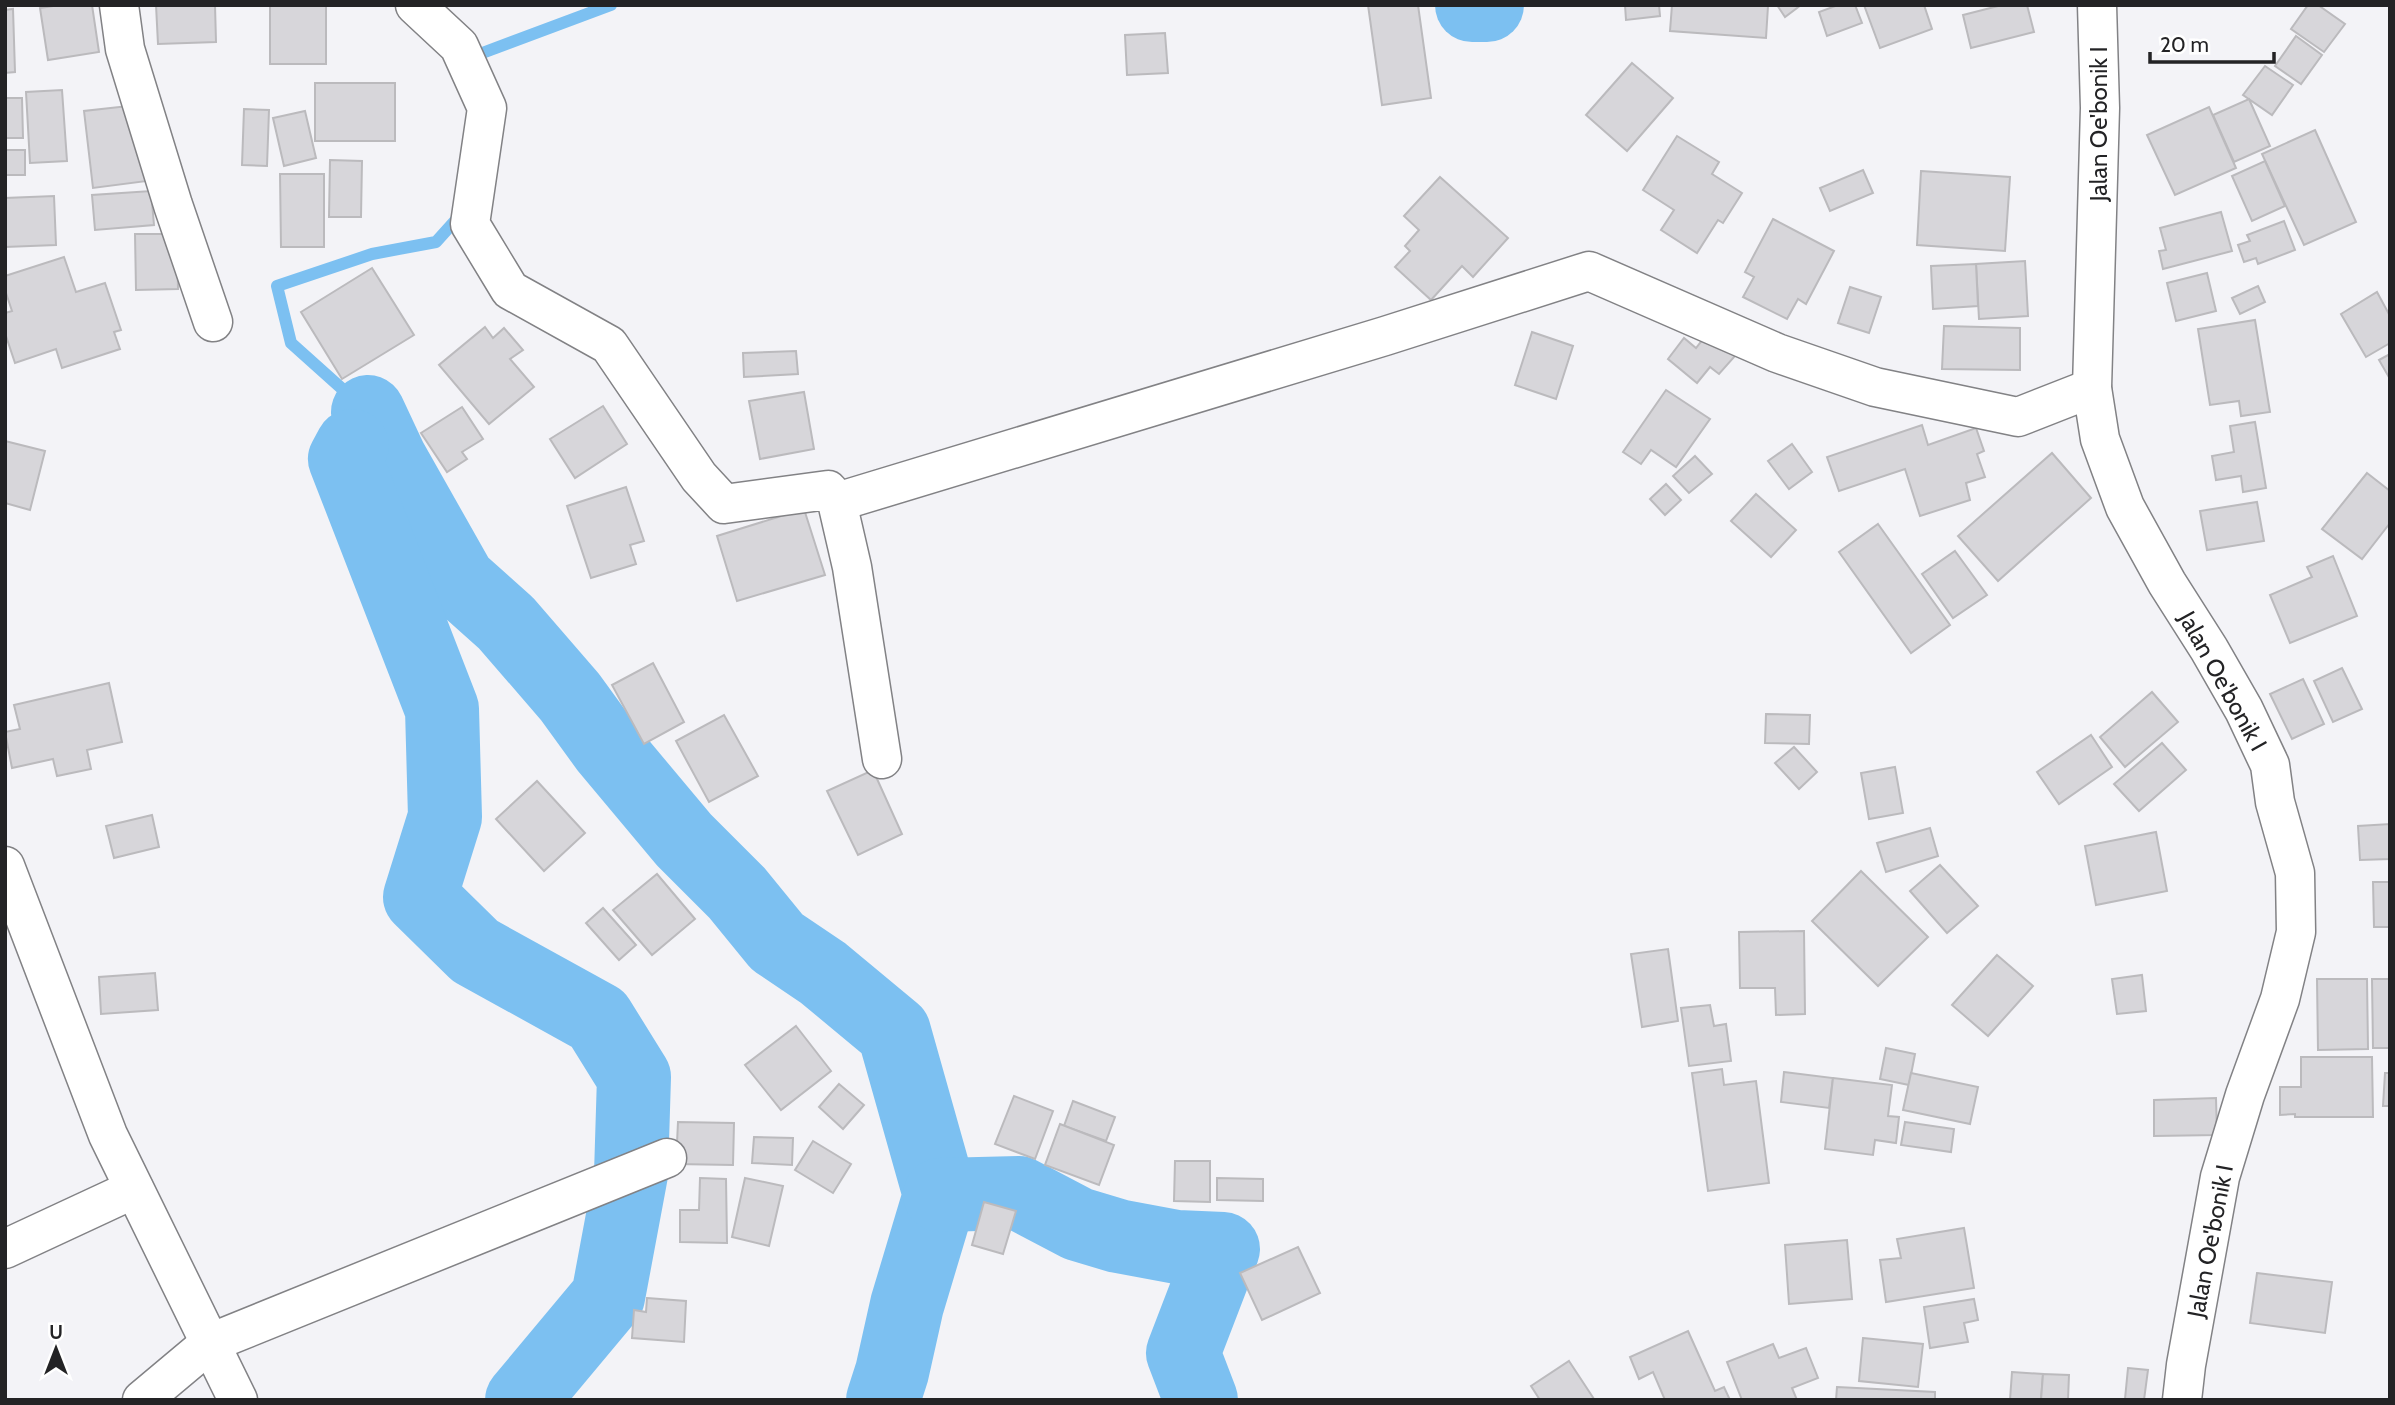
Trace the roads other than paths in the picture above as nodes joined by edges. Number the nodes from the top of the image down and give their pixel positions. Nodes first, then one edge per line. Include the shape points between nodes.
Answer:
1 (119, 5) edge
2 (415, 5) edge
3 (2097, 5) edge
4 (213, 322) dead end
5 (2092, 388) junction
6 (837, 502) junction
7 (882, 759) dead end
8 (5, 866) edge
9 (667, 1158) dead end
10 (134, 1189) junction
11 (5, 1249) edge
12 (210, 1343) junction
13 (142, 1400) edge
14 (238, 1400) edge
15 (2182, 1400) edge

1 - 4 street via 125,49
2 - 6 street via 459,46 487,108 470,224 510,290 609,345 699,477 724,504 828,490
3 - 5 street, Jalan Oe'bonik I via 2100,108
5 - 6 street via 2018,417 1875,387 1777,353 1589,271
5 - 15 street, Jalan Oe'bonik I via 2100,439 2125,507 2244,710 2270,765 2295,873 2296,932 2280,999 2220,1177
6 - 7 street via 852,566
8 - 10 street via 108,1135
9 - 12 street
10 - 11 street
10 - 12 street
12 - 13 street
12 - 14 street

